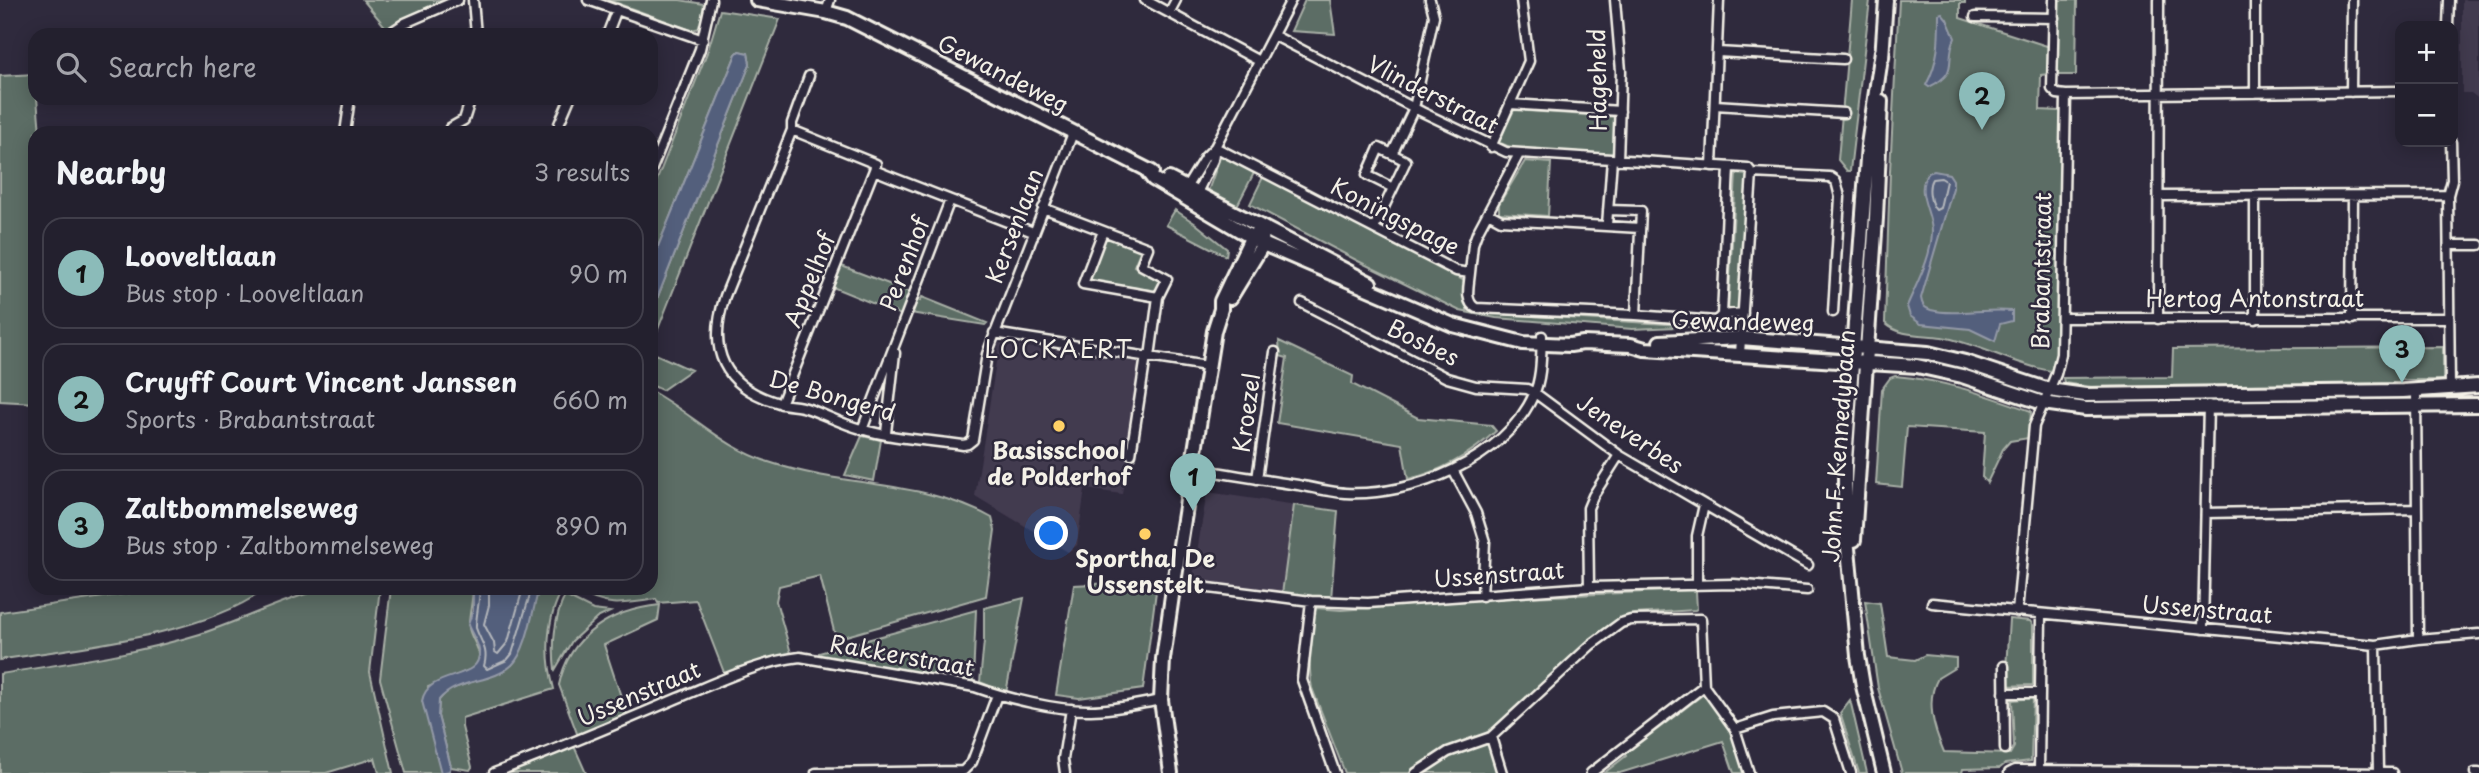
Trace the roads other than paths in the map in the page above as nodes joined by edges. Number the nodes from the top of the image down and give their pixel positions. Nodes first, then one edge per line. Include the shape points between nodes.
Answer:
1 (458, 0) edge
2 (473, 0) edge
3 (588, 0) edge
4 (711, 0) edge
5 (757, 0) edge
6 (1145, 0) edge
7 (1175, 0) edge
8 (1291, 0) edge
9 (1430, 0) edge
10 (1521, 0) edge
11 (1615, 0) edge
12 (1719, 0) edge
13 (1886, 0) edge
14 (2054, 0) edge
15 (2159, 0) edge
16 (2255, 0) edge
17 (2352, 0) edge
18 (2448, 0) edge
19 (828, 6) edge
20 (617, 9) junction
21 (1169, 13) junction
22 (1975, 17) dead end
23 (2054, 18) junction
24 (2448, 21) edge
25 (398, 28) edge
26 (476, 28) edge
27 (610, 28) edge
28 (1273, 35) junction
29 (703, 40) junction
30 (1718, 52) junction
31 (1843, 59) dead end
32 (1259, 61) junction
33 (809, 76) dead end
34 (2395, 91) edge
35 (2351, 92) junction
36 (2255, 93) junction
37 (2159, 94) junction
38 (2066, 95) junction
39 (1510, 104) junction
40 (349, 105) edge
41 (469, 105) edge
42 (567, 105) edge
43 (1715, 105) junction
44 (1414, 108) junction
45 (1620, 111) junction
46 (1844, 113) dead end
47 (346, 126) edge
48 (454, 126) edge
49 (560, 126) edge
50 (792, 130) junction
51 (1073, 133) junction
52 (1215, 146) junction
53 (1491, 147) junction
54 (2451, 147) edge
55 (658, 153) edge
56 (1392, 154) junction
57 (1519, 154) junction
58 (1615, 160) junction
59 (1712, 166) junction
60 (1729, 167) junction
61 (874, 170) junction
62 (1752, 173) junction
63 (1393, 188) junction
64 (1190, 193) junction
65 (2448, 195) junction
66 (2255, 196) junction
67 (2353, 196) junction
68 (2159, 197) junction
69 (950, 200) junction
70 (1043, 208) junction
71 (1608, 209) junction
72 (1488, 213) junction
73 (1607, 225) junction
74 (1262, 228) junction
75 (1374, 228) junction
76 (1640, 228) junction
77 (1103, 231) junction
78 (1033, 232) junction
79 (1257, 241) junction
80 (2450, 245) junction
81 (2479, 245) edge
82 (1470, 273) junction
83 (1158, 297) junction
84 (1395, 299) junction
85 (1301, 303) dead end
86 (1833, 312) dead end
87 (1743, 313) junction
88 (1636, 315) junction
89 (1723, 316) junction
90 (2062, 318) junction
91 (2352, 318) junction
92 (2448, 318) junction
93 (2158, 319) junction
94 (2255, 319) junction
95 (994, 334) junction
96 (1741, 338) junction
97 (1541, 340) junction
98 (896, 343) junction
99 (1631, 345) junction
100 (1860, 347) junction
101 (1275, 352) dead end
102 (1740, 354) junction
103 (1148, 356) junction
104 (1859, 362) junction
105 (1207, 366) junction
106 (2479, 386) edge
107 (2450, 389) junction
108 (2049, 390) junction
109 (2416, 390) junction
110 (2208, 392) junction
111 (1535, 393) junction
112 (2043, 403) junction
113 (781, 404) junction
114 (2416, 405) junction
115 (2479, 405) edge
116 (2208, 408) junction
117 (862, 430) junction
118 (886, 433) junction
119 (974, 434) joint
120 (1131, 454) dead end
121 (1619, 455) junction
122 (1192, 468) junction
123 (1452, 470) junction
124 (1257, 479) junction
125 (1704, 505) junction
126 (2417, 509) junction
127 (2206, 513) junction
128 (1808, 565) dead end
129 (1697, 585) junction
130 (1193, 586) dead end
131 (1589, 587) junction
132 (1808, 590) dead end
133 (1482, 596) junction
134 (1311, 600) junction
135 (1931, 603) dead end
136 (2017, 612) junction
137 (2041, 615) junction
138 (2203, 629) junction
139 (2479, 634) edge
140 (2418, 639) junction
141 (2376, 645) junction
142 (800, 657) joint
143 (2004, 666) dead end
144 (1704, 686) junction
145 (2004, 692) junction
146 (2040, 693) junction
147 (997, 695) junction
148 (1161, 700) junction
149 (1071, 709) junction
150 (1735, 729) junction
151 (1491, 737) junction
152 (2005, 749) dead end
153 (2039, 771) junction
154 (882, 772) edge
155 (964, 772) edge
156 (2120, 772) edge
157 (2213, 772) edge
158 (2378, 772) edge
159 (494, 773) edge
160 (816, 773) edge
161 (1065, 773) edge
162 (1171, 773) edge
163 (1335, 773) edge
164 (1416, 773) edge
165 (1502, 773) edge
166 (1591, 773) edge
167 (1749, 773) edge
168 (1851, 773) edge
169 (1884, 773) edge
170 (2008, 773) edge
171 (2305, 773) edge
172 (2392, 773) edge

1 - 25 street
2 - 26 street
3 - 20 street
4 - 29 street
5 - 19 street, Gewandeweg
6 - 21 street
7 - 21 street
8 - 28 street
9 - 44 street via 1434,16
10 - 39 street via 1529,61
11 - 45 street, Hageheld
12 - 30 street
13 - 100 street, John F. Kennedybaan via 1868,145
14 - 23 street, Brabantstraat
15 - 37 street
16 - 36 street
17 - 35 street
18 - 24 street
19 - 51 street, Gewandeweg
20 - 27 street
20 - 29 street
21 - 32 street
22 - 23 street
23 - 38 street, Brabantstraat via 2052,89
28 - 32 street
28 - 44 street, Vlinderstraat
29 - 55 street
30 - 31 street
30 - 43 street
32 - 52 street
33 - 50 street, De Bongerd
34 - 35 street
35 - 36 street
36 - 37 street
37 - 38 street
37 - 68 street
38 - 90 street, Brabantstraat
39 - 45 street, Vlinderstraat
39 - 53 street
40 - 47 street
41 - 48 street via 464,120
42 - 49 street
43 - 46 street
43 - 59 street
44 - 53 street, Vlinderstraat
44 - 56 street
45 - 58 street, Hageheld
50 - 61 street via 876,164
50 - 113 street, De Bongerd via 725,296 716,338 725,368 743,388
51 - 64 street, Gewandeweg via 1147,171 1153,179
51 - 70 street, Kersenlaan
52 - 64 street via 1205,157
52 - 64 street via 1213,160
52 - 75 street, Koningspage
53 - 57 street, Vlinderstraat
54 - 65 street
56 - 63 street via 1406,161
56 - 63 street via 1379,148 1367,174
57 - 58 street, Vlinderstraat
57 - 72 street
58 - 59 street, Vlinderstraat
58 - 71 street, Hageheld
59 - 60 street, Vlinderstraat
60 - 62 street, Vlinderstraat via 1748,168
60 - 89 street
61 - 69 street
61 - 113 street, Appelhof
62 - 86 street, Vlinderstraat via 1836,181 1840,197
62 - 87 street
63 - 75 street
64 - 74 street, Gewandeweg
64 - 79 street, Gewandeweg
65 - 67 street
65 - 80 street
66 - 67 street
66 - 68 street
66 - 94 street
67 - 91 street
68 - 93 street
69 - 78 street
69 - 98 street, Perenhof
70 - 77 street
70 - 78 street, Kersenlaan
71 - 73 street, Hageheld
71 - 76 street via 1641,211
72 - 73 street via 1501,220
72 - 82 street via 1473,244
73 - 76 street
74 - 79 street
74 - 84 street, Gewandeweg
75 - 82 street, Koningspage via 1455,271
76 - 88 street
77 - 83 street via 1147,248 1141,265 1167,279
77 - 83 street via 1083,284
78 - 95 street, Kersenlaan
79 - 84 street, Gewandeweg
79 - 105 street via 1221,309
80 - 81 street
80 - 92 street
82 - 88 street, Koningspage via 1468,300 1476,308
83 - 103 street
84 - 97 street, Gewandeweg via 1453,326 1523,343
85 - 111 street, Bosbes via 1447,378
87 - 89 street, Koningspage
87 - 96 street
88 - 89 street, Koningspage via 1716,321
90 - 93 street, Hertog Antonstraat
90 - 108 street, Brabantstraat via 2061,354
91 - 92 street, Hertog Antonstraat
91 - 94 street, Hertog Antonstraat
92 - 107 street
93 - 94 street, Hertog Antonstraat
95 - 103 street
95 - 119 street, Kersenlaan
96 - 99 street, Gewandeweg
96 - 100 street, Gewandeweg
96 - 102 street
97 - 99 street, Gewandeweg
97 - 111 street
98 - 117 street, Perenhof
98 - 118 street, Perenhof
99 - 102 street, Gewandeweg
100 - 104 street, John F. Kennedybaan
100 - 108 street, Gewandeweg via 1965,362
101 - 124 street, Kroezel
102 - 104 street, Gewandeweg
103 - 105 street
103 - 120 street
104 - 112 street, Gewandeweg via 1917,366 1962,376
104 - 169 street, John F. Kennedybaan via 1845,460 1845,516 1863,686
105 - 122 street
106 - 107 street, Gewandeweg
107 - 109 street, Gewandeweg
108 - 110 street, Gewandeweg via 2104,396
108 - 112 street, Brabantstraat
109 - 110 street, Gewandeweg
109 - 114 street
110 - 116 street
111 - 121 street, Jeneverbes
111 - 123 street via 1502,438
112 - 116 street, Gewandeweg via 2086,408
112 - 136 street, Brabantstraat via 2032,440
113 - 117 street, De Bongerd via 803,407
114 - 115 street, Gewandeweg
114 - 116 street, Gewandeweg
114 - 126 street
116 - 127 street
117 - 118 street, De Bongerd
118 - 119 street, De Bongerd via 963,444 973,440
121 - 125 street, Jeneverbes
121 - 131 street via 1588,508
122 - 124 street
122 - 148 street
123 - 124 street via 1407,487 1367,492 1344,493
123 - 133 street via 1476,513 1485,542
125 - 128 street, Jeneverbes
125 - 129 street via 1697,536
126 - 127 street
126 - 140 street
127 - 138 street
129 - 131 street, Ussenstraat
129 - 132 street, Ussenstraat via 1734,583
130 - 134 street, Ussenstraat
131 - 133 street, Ussenstraat
133 - 134 street, Ussenstraat via 1368,603
134 - 163 street via 1303,680
135 - 136 street, Ussenstraat
136 - 137 street, Ussenstraat
137 - 138 street, Ussenstraat
137 - 146 street
138 - 141 street, Ussenstraat
139 - 140 street, Ussenstraat
140 - 141 street, Ussenstraat
141 - 158 street
142 - 147 street, Rakkerstraat via 975,687
142 - 159 street, Ussenstraat via 718,681
143 - 145 street
144 - 150 street
144 - 151 street via 1701,619 1621,622
144 - 166 street
145 - 146 street
145 - 152 street
146 - 153 street
147 - 149 street, Rakkerstraat
147 - 155 street
148 - 149 street, Rakkerstraat via 1107,709
148 - 162 street
149 - 161 street
150 - 167 street
150 - 168 street via 1773,717 1823,712 1834,719
151 - 164 street via 1448,752
151 - 165 street
153 - 156 street
153 - 170 street
154 - 155 street
154 - 160 street
156 - 157 street
157 - 171 street
158 - 171 street
158 - 172 street

